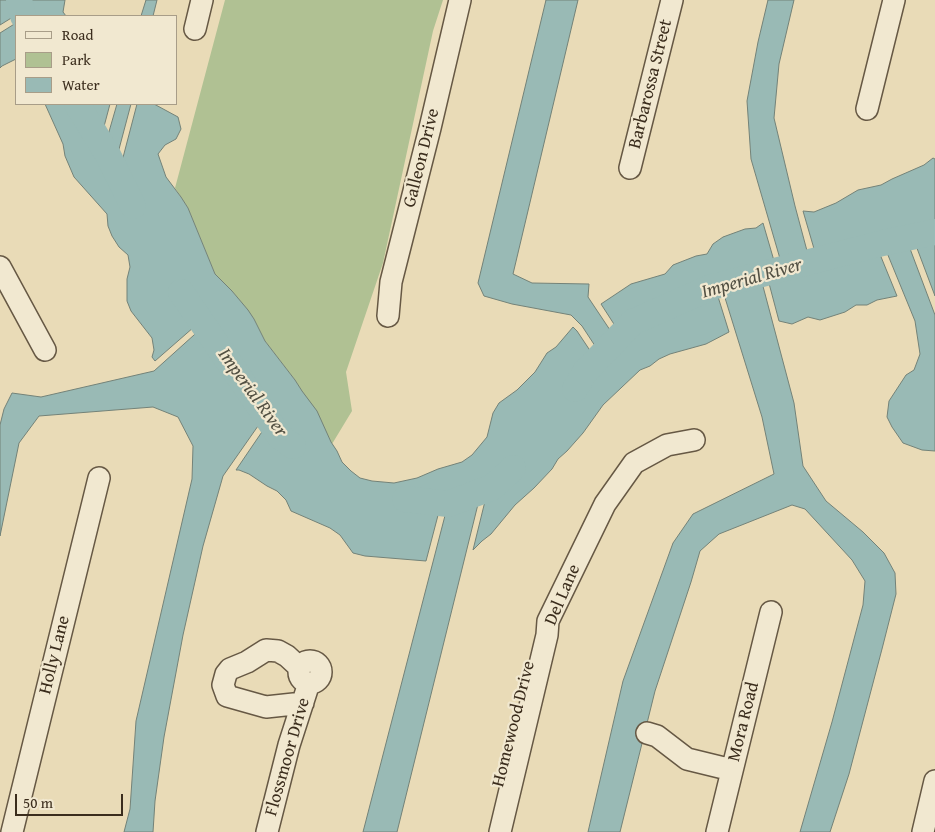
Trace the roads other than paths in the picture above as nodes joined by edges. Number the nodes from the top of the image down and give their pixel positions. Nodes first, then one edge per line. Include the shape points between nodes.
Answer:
1 (202, 0) edge
2 (460, 0) edge
3 (672, 0) edge
4 (894, 0) edge
5 (195, 30) dead end
6 (867, 109) dead end
7 (630, 168) dead end
8 (0, 267) edge
9 (388, 316) dead end
10 (45, 350) dead end
11 (694, 440) dead end
12 (99, 478) dead end
13 (772, 612) dead end
14 (548, 621) junction
15 (304, 684) dead end
16 (647, 733) dead end
17 (732, 770) junction
18 (935, 781) edge
19 (935, 822) edge
20 (12, 832) edge
21 (267, 832) edge
22 (487, 832) edge
23 (500, 832) edge
24 (717, 832) edge
25 (923, 832) edge
26 (932, 832) edge

1 - 5 street
2 - 9 street, Galleon Drive via 391,282
3 - 7 street, Barbarossa Street
4 - 6 street
8 - 10 street
11 - 14 street, Del Lane via 667,445 634,463 605,504
12 - 20 street, Holly Lane
13 - 17 street, Mora Road
14 - 22 street, Homewood Drive via 536,634
14 - 23 street, Del Lane
15 - 21 street, Flossmoor Drive
16 - 17 street via 657,736 686,759
17 - 24 street, Mora Road
18 - 25 street
19 - 26 street

